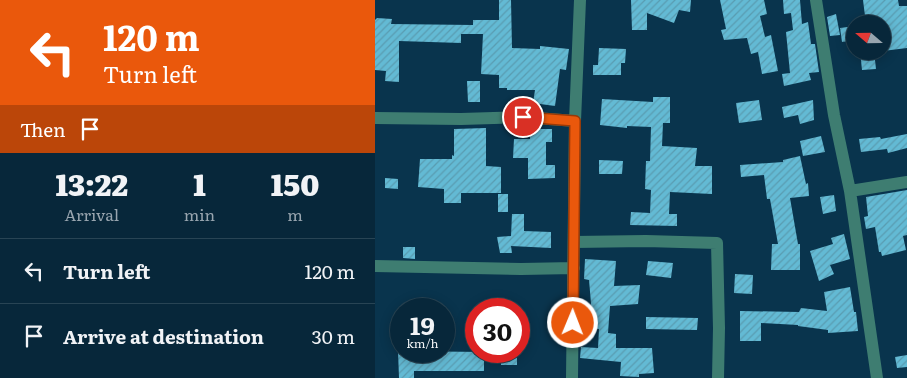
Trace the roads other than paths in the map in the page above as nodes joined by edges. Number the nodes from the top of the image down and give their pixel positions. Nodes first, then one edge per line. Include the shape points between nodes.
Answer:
1 (580, 0) edge
2 (816, 0) edge
3 (375, 118) edge
4 (575, 121) junction
5 (907, 182) edge
6 (850, 191) junction
7 (574, 242) junction
8 (375, 266) edge
9 (574, 268) junction
10 (572, 378) edge
11 (718, 378) edge
12 (877, 378) edge

1 - 4 street
2 - 6 street
3 - 4 street via 523,117
4 - 7 street
5 - 6 street
6 - 12 street
7 - 9 street
7 - 11 street via 717,243
8 - 9 street
9 - 10 street

